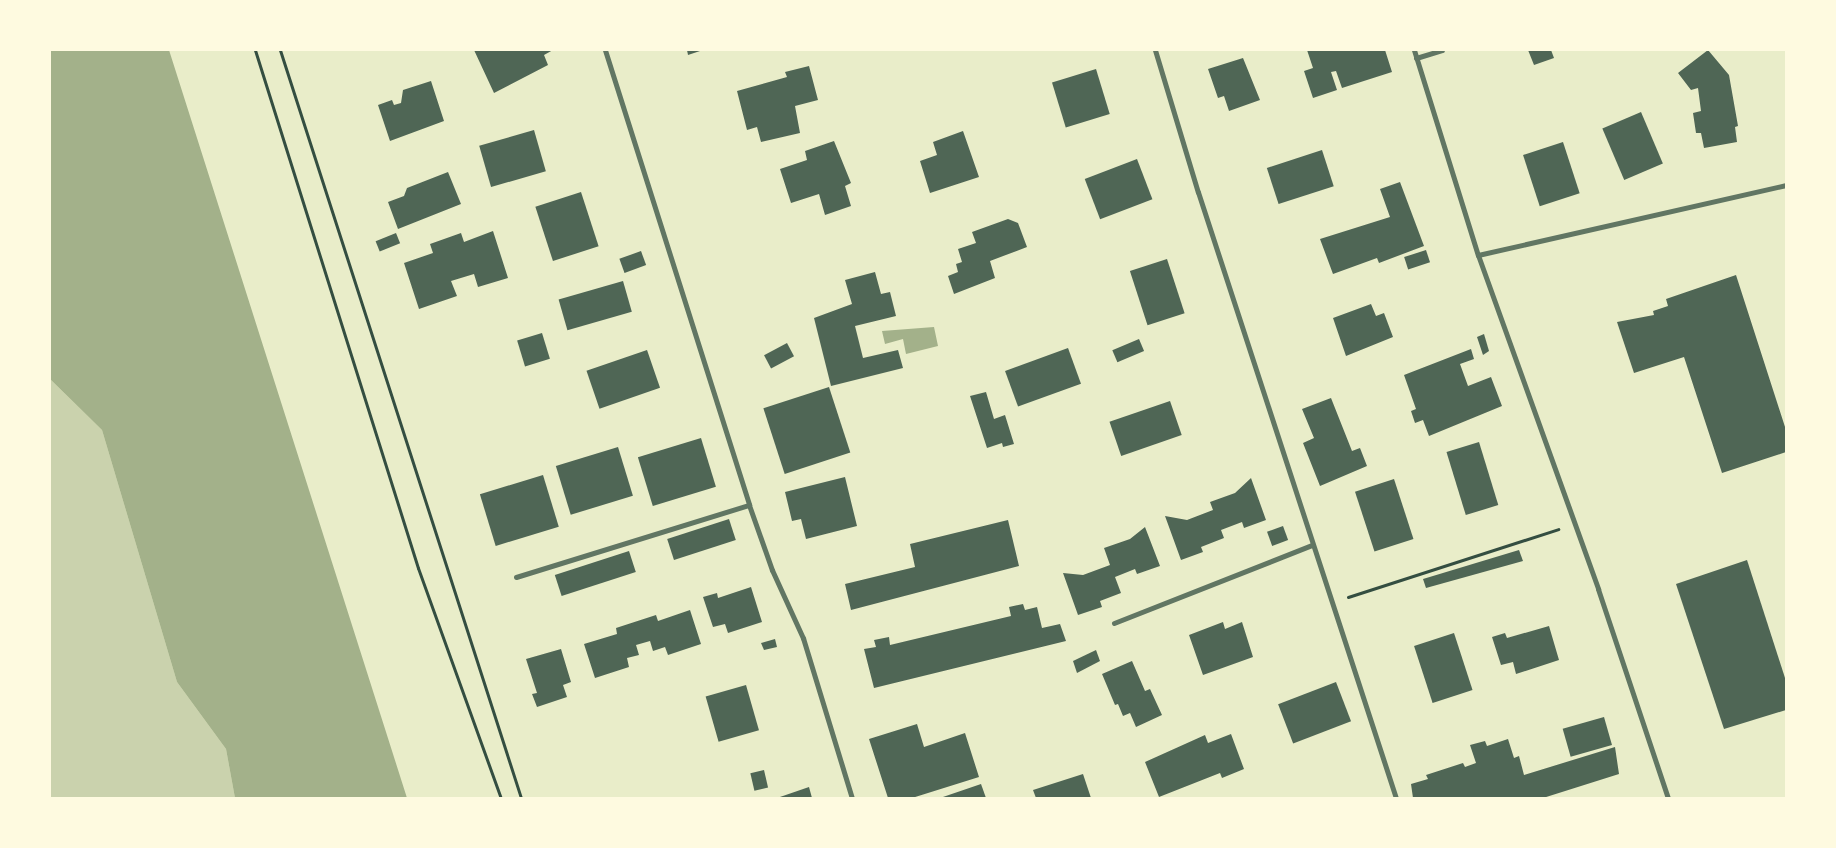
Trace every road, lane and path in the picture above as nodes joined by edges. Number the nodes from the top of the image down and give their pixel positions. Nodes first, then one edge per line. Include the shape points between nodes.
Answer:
1 (255, 50) edge
2 (280, 50) edge
3 (605, 50) edge
4 (1156, 50) edge
5 (1414, 50) edge
6 (1442, 50) edge
7 (1416, 58) junction
8 (1786, 185) edge
9 (1478, 255) junction
10 (748, 505) junction
11 (1573, 524) junction
12 (1312, 545) junction
13 (516, 578) dead end
14 (1341, 599) dead end
15 (1114, 623) dead end
16 (501, 798) edge
17 (521, 798) edge
18 (852, 798) edge
19 (1396, 798) edge
20 (1668, 798) edge

1 - 16 path via 418,568
2 - 17 path
3 - 10 street
4 - 12 street
5 - 7 street
6 - 7 street
7 - 9 street
8 - 9 street
9 - 11 street
10 - 13 street
10 - 18 street via 772,570 803,638
11 - 14 path
11 - 20 street
12 - 15 street
12 - 19 street

